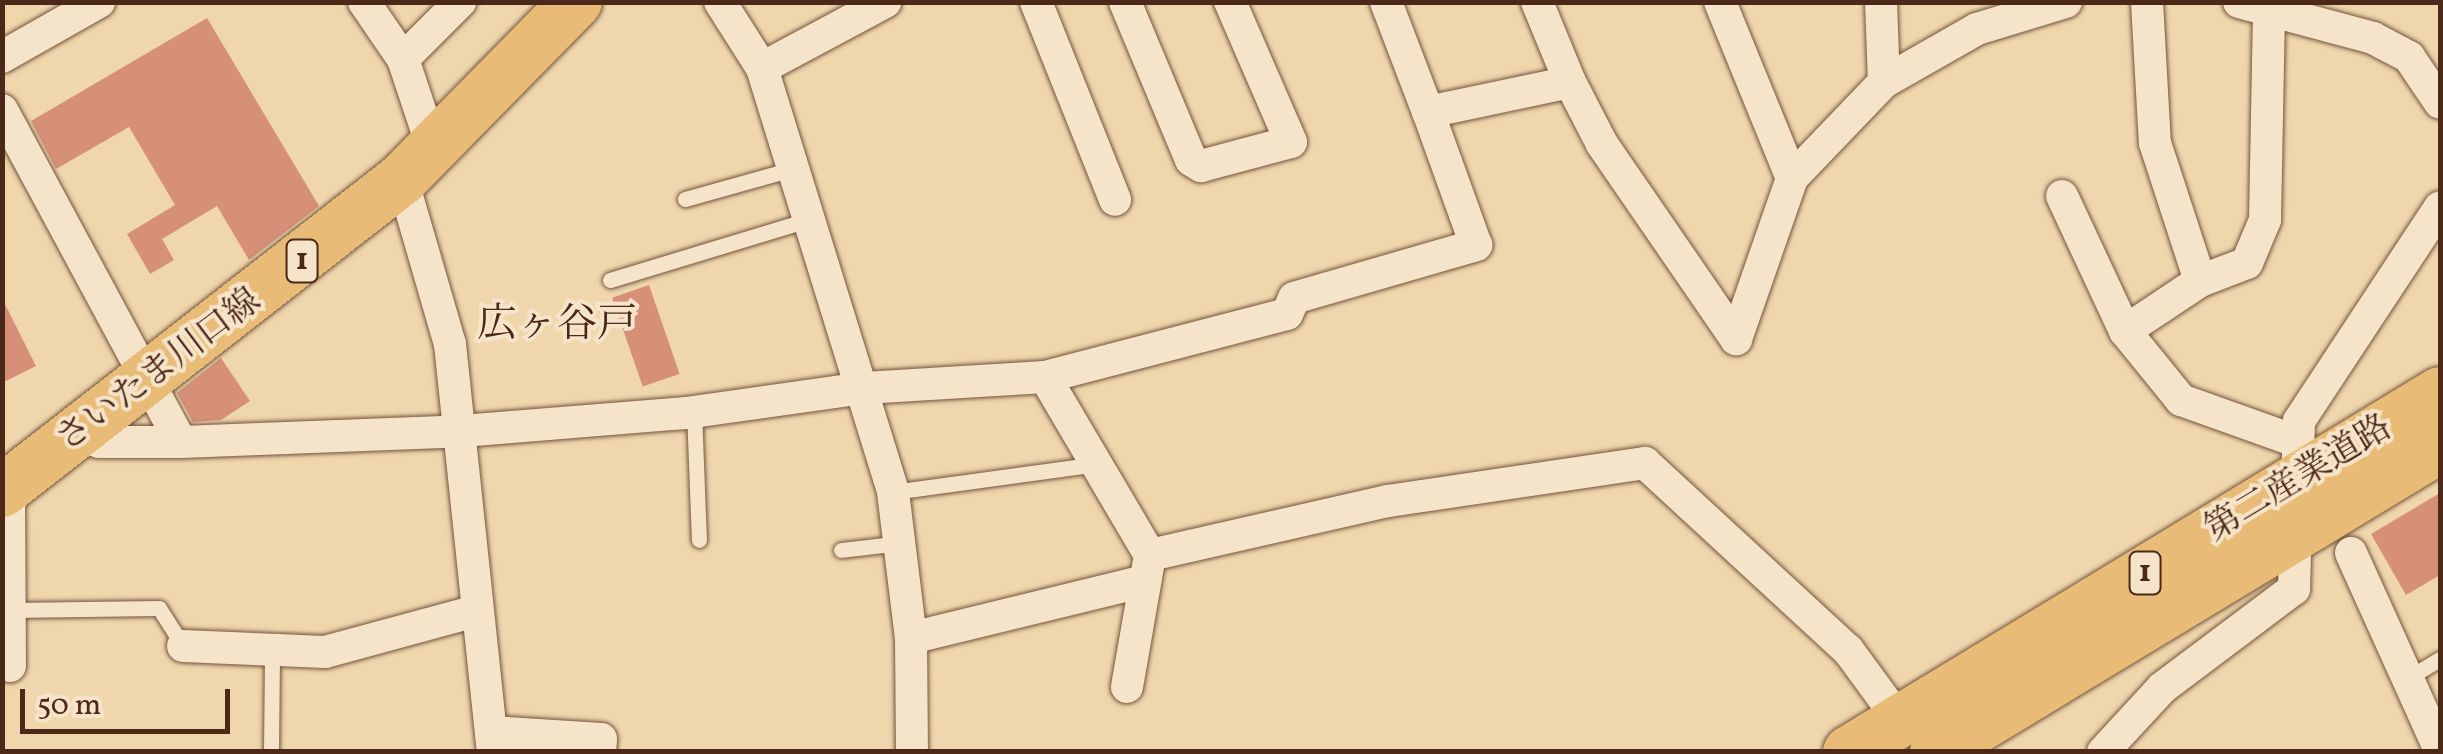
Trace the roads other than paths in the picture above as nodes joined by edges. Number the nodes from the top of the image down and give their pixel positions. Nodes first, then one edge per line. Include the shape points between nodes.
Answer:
1 (99, 2) edge
2 (364, 2) edge
3 (460, 2) edge
4 (576, 2) edge
5 (720, 2) edge
6 (885, 2) edge
7 (1036, 2) edge
8 (1125, 2) edge
9 (1230, 2) edge
10 (1386, 2) edge
11 (1537, 2) edge
12 (1720, 2) edge
13 (1881, 2) edge
14 (2066, 2) edge
15 (2147, 2) edge
16 (2259, 4) edge
17 (2, 57) edge
18 (403, 59) junction
19 (762, 68) junction
20 (1570, 82) junction
21 (1884, 82) junction
22 (2440, 103) edge
23 (2, 110) edge
24 (1428, 112) junction
25 (418, 164) junction
26 (796, 168) junction
27 (1792, 178) junction
28 (2062, 196) dead end
29 (684, 199) dead end
30 (1115, 200) dead end
31 (2440, 207) edge
32 (811, 219) junction
33 (610, 280) dead end
34 (2200, 280) junction
35 (2125, 331) junction
36 (1045, 377) junction
37 (148, 382) junction
38 (864, 388) junction
39 (2440, 393) edge
40 (694, 412) junction
41 (462, 431) junction
42 (78, 434) junction
43 (181, 442) junction
44 (2440, 447) edge
45 (2297, 461) junction
46 (1098, 464) junction
47 (6, 488) edge
48 (894, 492) junction
49 (2297, 536) junction
50 (698, 540) dead end
51 (902, 542) junction
52 (841, 550) dead end
53 (2350, 553) dead end
54 (1147, 568) junction
55 (10, 610) junction
56 (476, 611) junction
57 (911, 638) junction
58 (183, 646) joint
59 (272, 650) junction
60 (2440, 659) edge
61 (10, 666) dead end
62 (2408, 678) junction
63 (1127, 687) dead end
64 (1918, 736) edge
65 (492, 742) edge
66 (2440, 750) edge
67 (270, 752) edge
68 (600, 752) edge
69 (912, 752) edge
70 (1849, 752) edge
71 (2103, 752) edge

1 - 17 street
2 - 18 street
3 - 18 street
4 - 25 main road, さいたま川口線 / 1
5 - 19 street
6 - 19 street
7 - 30 street
8 - 9 street via 1191,160 1202,166 1291,142
10 - 24 street
11 - 20 street
12 - 27 street
13 - 21 street
14 - 21 street via 1977,29
15 - 34 street via 2155,143
16 - 22 street via 2374,38 2410,57
16 - 34 street via 2264,220 2247,264
18 - 25 street
19 - 26 street
20 - 24 street
20 - 27 street via 1602,144 1736,340
21 - 27 street
23 - 37 street
24 - 36 street via 1476,245 1294,298 1288,314
25 - 37 main road, さいたま川口線 / 1
25 - 41 street
26 - 29 lane
26 - 32 street
28 - 35 street
31 - 45 street via 2299,421
32 - 33 lane
32 - 38 street
34 - 35 street
35 - 45 street via 2181,400
36 - 38 street
36 - 46 street
37 - 42 main road, さいたま川口線 / 1
37 - 43 street
38 - 40 street
38 - 48 street
39 - 45 main road, 第二産業道路 / 1
40 - 41 street
40 - 50 lane
41 - 43 street
41 - 56 street
42 - 43 street via 99,442
42 - 47 main road, さいたま川口線 / 1
44 - 49 main road, 第二産業道路 / 1
45 - 49 street
45 - 64 main road, 第二産業道路 / 1
46 - 48 lane
46 - 54 street
47 - 55 street
48 - 51 street
49 - 64 main road, 第二産業道路 / 1
49 - 71 street via 2294,589 2162,688
51 - 52 lane
51 - 57 street
53 - 62 street
54 - 57 street
54 - 63 street
54 - 64 street via 1388,501 1645,463 1848,650
55 - 58 lane via 159,608
55 - 61 street
56 - 59 street via 325,652
56 - 65 street
57 - 69 street
58 - 59 street
59 - 67 lane
60 - 62 lane
62 - 66 street
64 - 70 main road, 第二産業道路 / 1
65 - 68 street via 602,738

